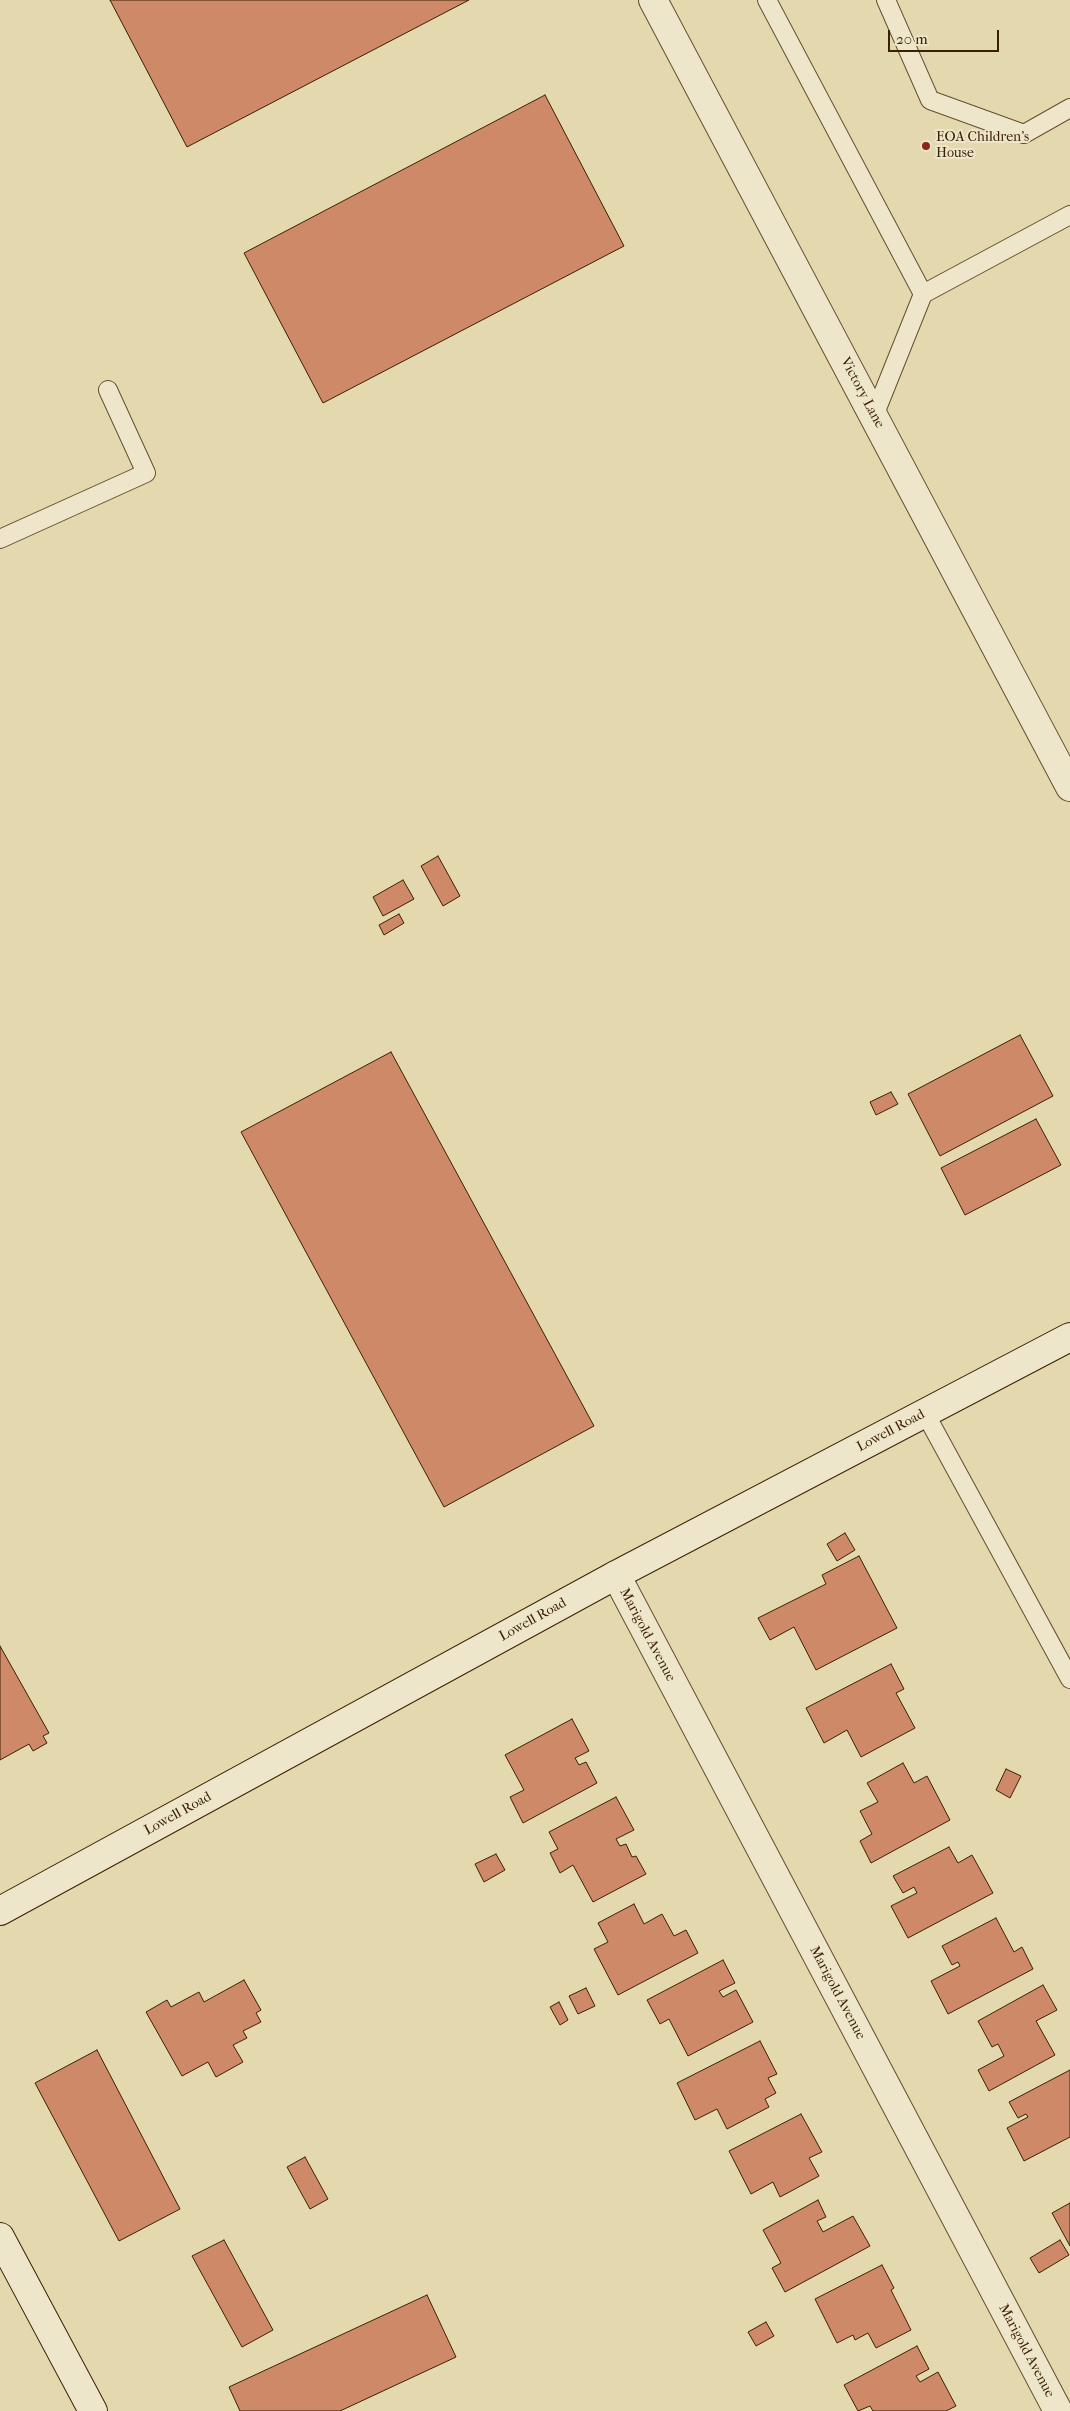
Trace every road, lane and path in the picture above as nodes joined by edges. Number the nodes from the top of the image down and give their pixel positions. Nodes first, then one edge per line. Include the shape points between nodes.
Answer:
1 (653, 0) edge
2 (767, 0) edge
3 (886, 0) edge
4 (1070, 108) edge
5 (1070, 215) edge
6 (923, 294) junction
7 (108, 390) dead end
8 (874, 416) junction
9 (0, 539) edge
10 (1070, 787) edge
11 (1070, 1337) edge
12 (924, 1413) junction
13 (616, 1575) junction
14 (1070, 1679) edge
15 (0, 1911) edge
16 (0, 2237) edge
17 (93, 2411) edge
18 (1058, 2411) edge

1 - 8 street, Victory Lane
2 - 6 lane
3 - 4 lane via 930,100 1024,134
5 - 6 lane
6 - 8 lane
7 - 9 lane via 146,473
8 - 10 street, Victory Lane
11 - 12 street, Lowell Road
12 - 13 street, Lowell Road
12 - 14 lane
13 - 15 street, Lowell Road
13 - 18 street, Marigold Avenue
16 - 17 street

